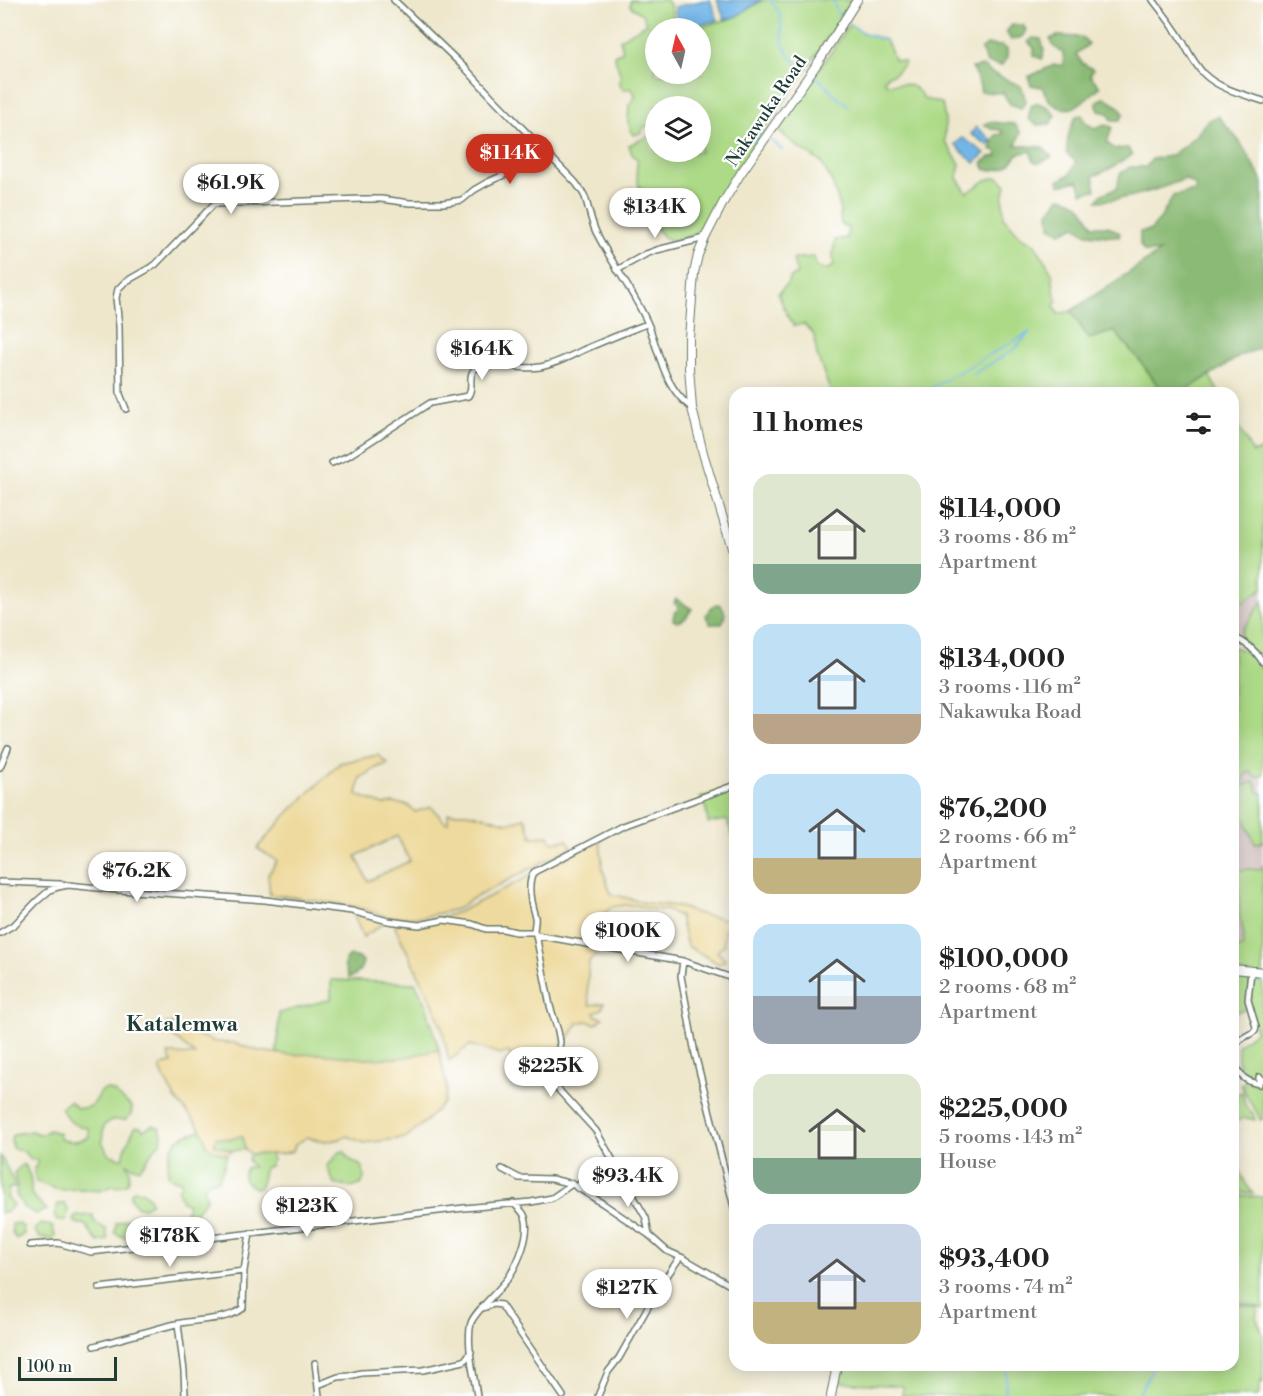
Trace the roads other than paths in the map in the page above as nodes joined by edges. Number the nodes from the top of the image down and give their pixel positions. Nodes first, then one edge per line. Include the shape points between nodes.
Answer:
1 (394, 0) edge
2 (857, 0) edge
3 (1153, 0) edge
4 (1263, 101) edge
5 (549, 155) junction
6 (705, 238) junction
7 (617, 270) junction
8 (647, 324) junction
9 (692, 408) junction
10 (126, 409) dead end
11 (332, 463) dead end
12 (729, 538) edge
13 (1239, 640) edge
14 (1263, 662) edge
15 (8, 748) dead end
16 (0, 767) edge
17 (729, 787) edge
18 (0, 882) edge
19 (68, 885) junction
20 (0, 933) edge
21 (535, 934) junction
22 (683, 961) junction
23 (1239, 969) edge
24 (1251, 970) junction
25 (1263, 972) edge
26 (729, 977) edge
27 (1239, 1042) edge
28 (1239, 1073) edge
29 (1263, 1080) edge
30 (614, 1162) junction
31 (502, 1169) dead end
32 (574, 1186) junction
33 (729, 1187) edge
34 (528, 1202) junction
35 (513, 1203) junction
36 (523, 1213) junction
37 (250, 1233) junction
38 (649, 1235) junction
39 (30, 1245) dead end
40 (680, 1257) junction
41 (244, 1271) junction
42 (729, 1285) edge
43 (99, 1288) dead end
44 (482, 1308) junction
45 (178, 1324) junction
46 (94, 1346) dead end
47 (471, 1352) junction
48 (464, 1361) junction
49 (315, 1364) dead end
50 (473, 1366) junction
51 (836, 1371) edge
52 (318, 1385) junction
53 (185, 1396) edge
54 (319, 1396) edge
55 (477, 1396) edge
56 (563, 1396) edge
57 (598, 1396) edge
58 (831, 1396) edge

1 - 5 street
2 - 6 main road, Nakawuka Road via 735,183
3 - 4 street via 1204,74 1227,88
5 - 7 street via 584,195 595,229
5 - 10 street via 489,182 462,200 443,203 362,199 214,204 155,265 118,288 120,394
6 - 7 street via 646,254
6 - 9 main road, Nakawuka Road via 692,294
7 - 8 street
8 - 9 street via 666,377 683,402
8 - 11 street via 543,367 489,365 473,369 468,396 430,403
9 - 12 main road, Nakawuka Road
13 - 14 street
15 - 16 street
17 - 21 street via 623,826 534,872 530,883
18 - 19 street
19 - 20 street via 50,890
19 - 21 street via 265,900 352,911 419,925 444,920
21 - 22 street
21 - 30 street via 560,1042 555,1086 596,1131
22 - 26 street
22 - 33 street via 681,976 695,1054
23 - 24 main road
24 - 25 main road
24 - 27 street via 1248,1000 1256,1027
28 - 29 street via 1243,1079 1259,1084 1259,1077
30 - 32 street
30 - 38 street via 646,1218
31 - 32 street via 519,1178 552,1179
32 - 34 street via 552,1198
32 - 38 street
34 - 35 street
34 - 36 street
35 - 36 street
35 - 37 street
36 - 44 street via 526,1232 521,1253 508,1278
37 - 39 street via 91,1252 58,1243
37 - 41 street
38 - 40 street
40 - 42 street
40 - 57 street via 608,1372
41 - 43 street
41 - 45 street via 243,1308 224,1317
44 - 47 street via 471,1320
44 - 56 street via 501,1305
45 - 46 street
45 - 53 street
47 - 48 street
47 - 50 street
48 - 50 street
48 - 52 street via 423,1370 361,1373
49 - 52 street
50 - 55 street
51 - 58 main road
52 - 54 street

